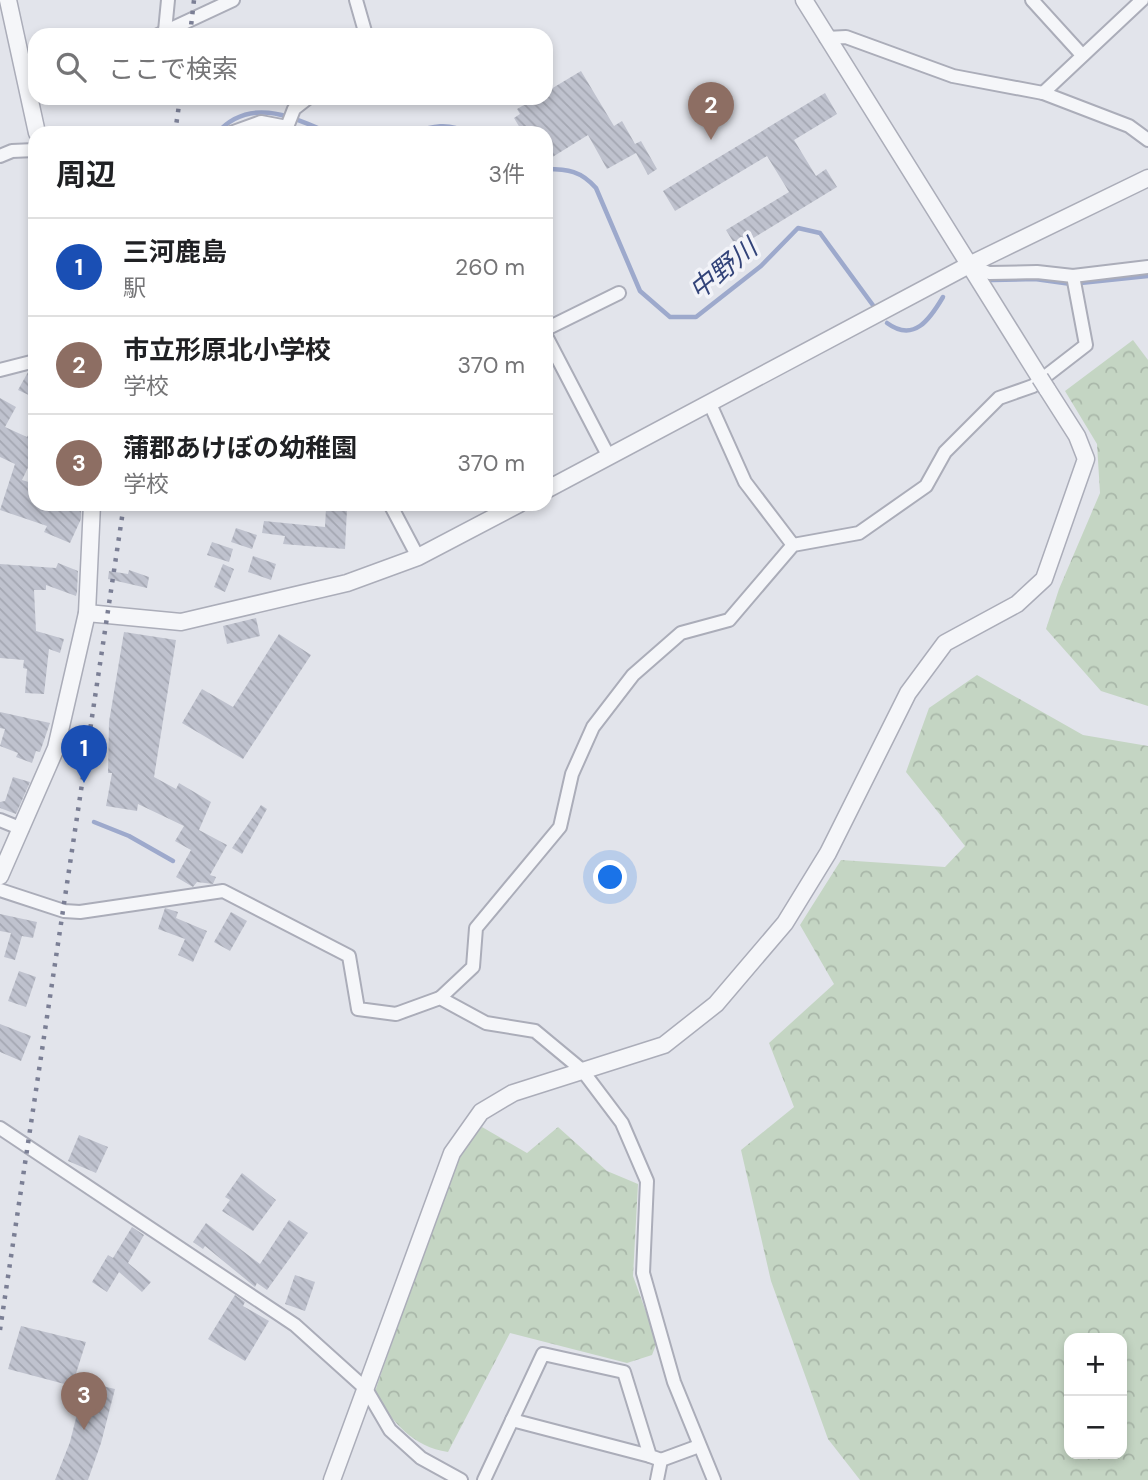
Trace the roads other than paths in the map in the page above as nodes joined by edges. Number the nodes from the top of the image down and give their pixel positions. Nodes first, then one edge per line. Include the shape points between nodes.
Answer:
1 (8, 0) edge
2 (168, 0) edge
3 (233, 0) edge
4 (356, 0) edge
5 (804, 0) edge
6 (1032, 0) edge
7 (1142, 0) edge
8 (163, 28) edge
9 (173, 28) edge
10 (364, 28) edge
11 (826, 38) junction
12 (1082, 55) junction
13 (28, 72) edge
14 (1043, 93) junction
15 (36, 105) edge
16 (302, 105) edge
17 (37, 126) edge
18 (250, 126) edge
19 (282, 126) edge
20 (287, 126) edge
21 (1148, 140) edge
22 (28, 150) edge
23 (0, 156) edge
24 (1148, 178) edge
25 (968, 265) junction
26 (1148, 267) edge
27 (1073, 281) junction
28 (619, 293) dead end
29 (553, 326) edge
30 (553, 349) edge
31 (28, 363) edge
32 (0, 370) edge
33 (710, 404) junction
34 (608, 457) junction
35 (553, 486) edge
36 (92, 511) edge
37 (394, 511) edge
38 (506, 511) edge
39 (793, 545) junction
40 (418, 557) junction
41 (87, 613) junction
42 (0, 820) edge
43 (22, 829) junction
44 (0, 876) edge
45 (0, 890) edge
46 (440, 998) junction
47 (582, 1070) junction
48 (0, 1128) edge
49 (366, 1390) junction
50 (512, 1420) junction
51 (699, 1446) junction
52 (656, 1458) junction
53 (332, 1480) edge
54 (461, 1480) edge
55 (484, 1480) edge
56 (657, 1480) edge
57 (714, 1480) edge

1 - 13 street
2 - 8 street
3 - 9 street
4 - 10 street
5 - 11 street
6 - 12 street
7 - 12 street
11 - 14 street via 846,37 953,76
11 - 25 street
12 - 14 street
14 - 21 street via 1129,126
15 - 17 street
16 - 20 street
18 - 19 street via 261,122
22 - 23 street
24 - 25 street
25 - 27 street via 989,273 1037,272
25 - 33 street
25 - 47 street via 1077,436 1086,459 1044,579 1017,604 945,643 908,693 828,853 785,923 716,1004 664,1045
26 - 27 street
27 - 39 street via 1086,345 1033,386 999,398 945,452 926,486 859,533
28 - 29 street
30 - 34 street
31 - 32 street
33 - 34 street
33 - 39 street via 745,482
34 - 35 street
36 - 41 street
37 - 40 street
38 - 40 street
39 - 46 street via 729,620 681,632 633,675 593,727 572,774 560,827 476,928 472,967
40 - 41 street via 347,583 180,622
41 - 43 street via 56,748
42 - 43 street
43 - 44 street
45 - 46 street via 80,912 222,891 349,956 358,1009 397,1014
46 - 47 street via 486,1023 535,1031
47 - 49 street via 522,1089 481,1112 452,1153
47 - 51 street via 622,1124 647,1181 643,1273 674,1382
48 - 49 street via 295,1325
49 - 53 street
49 - 54 street via 390,1430 421,1458
50 - 52 street
50 - 52 street via 543,1354 624,1372
50 - 55 street
51 - 52 street
51 - 57 street
52 - 56 street

